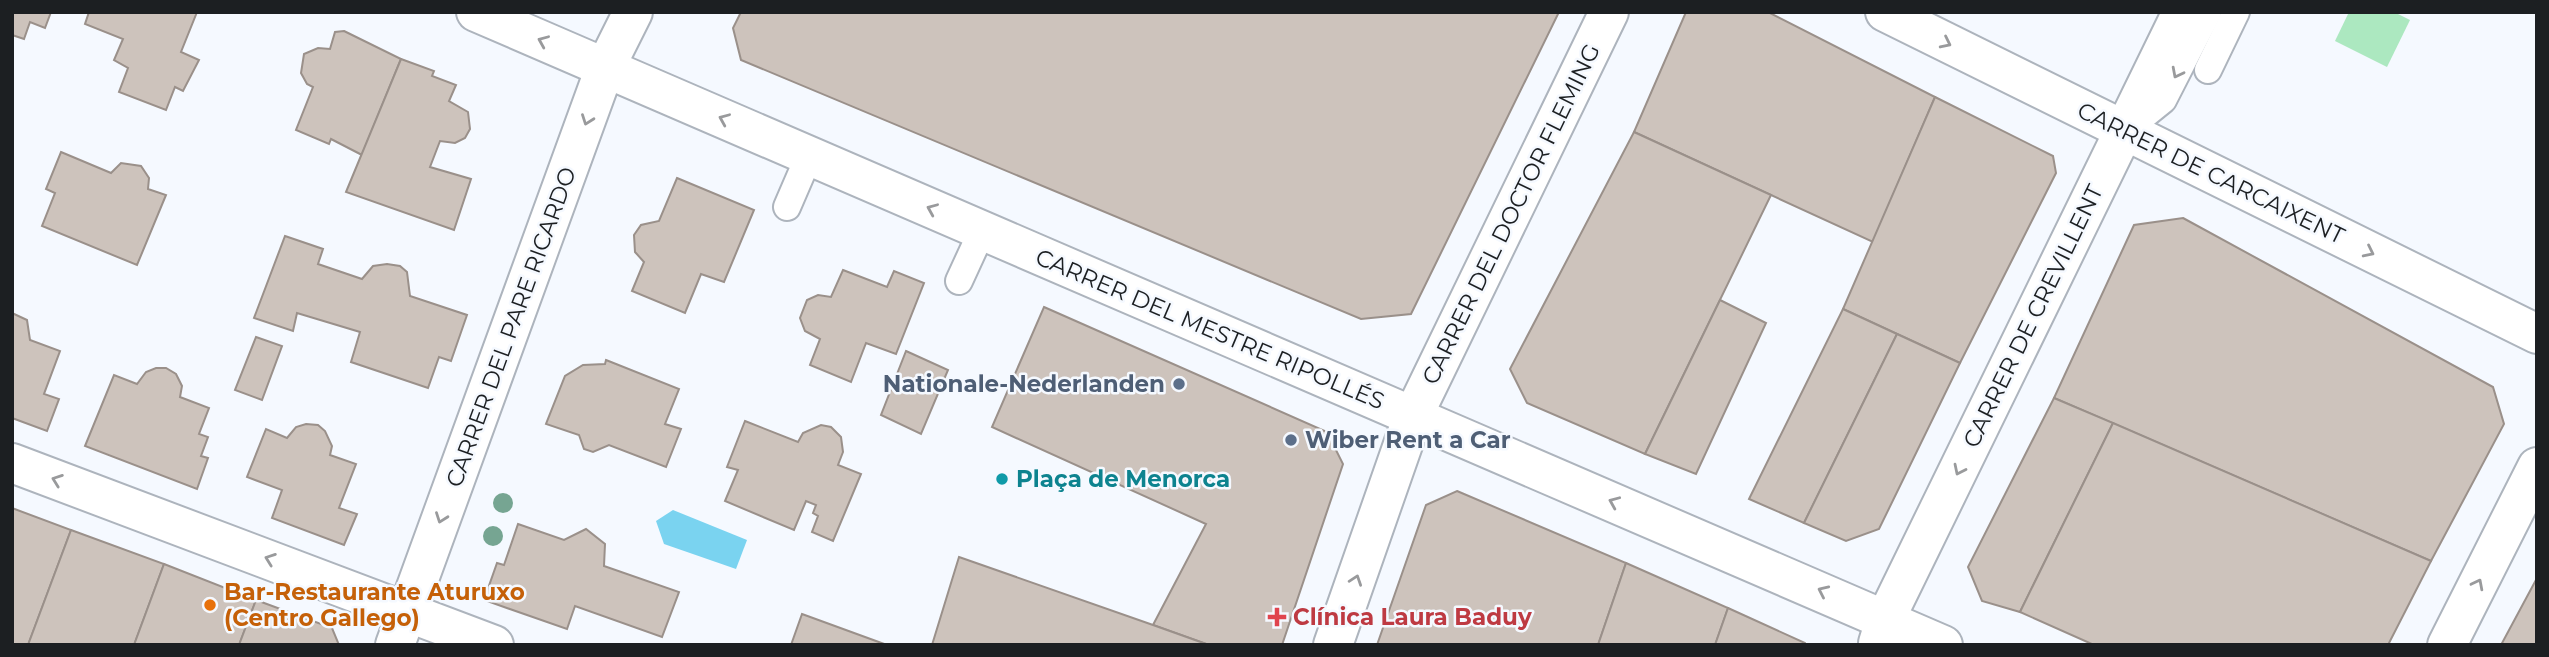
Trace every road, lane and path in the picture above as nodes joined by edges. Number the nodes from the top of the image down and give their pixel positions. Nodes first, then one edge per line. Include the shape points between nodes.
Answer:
1 (476, 12) edge
2 (632, 12) edge
3 (1609, 12) edge
4 (1885, 12) edge
5 (2182, 12) edge
6 (2208, 12) edge
7 (2236, 12) edge
8 (605, 68) junction
9 (2208, 70) dead end
10 (2124, 131) junction
11 (809, 156) junction
12 (787, 207) dead end
13 (982, 231) junction
14 (959, 281) dead end
15 (2537, 334) edge
16 (1413, 416) junction
17 (12, 463) edge
18 (2537, 467) edge
19 (401, 628) edge
20 (1881, 632) edge
21 (494, 645) edge
22 (1334, 645) edge
23 (1943, 645) edge
24 (2447, 645) edge

8 -> 1 street, CARRER DEL MESTRE RIPOLLÉS
2 - 8 street, CARRER DEL PARE RICARDO
3 - 16 street, CARRER DEL DOCTOR FLEMING
4 -> 10 street, CARRER DE CARCAIXENT
5 - 10 street, CARRER DE CREVILLENT
6 -> 10 lane via 2163,100
7 - 9 lane
11 -> 8 street, CARRER DEL MESTRE RIPOLLÉS
8 -> 19 street, CARRER DEL PARE RICARDO
10 -> 15 street, CARRER DE CARCAIXENT
10 -> 20 street, CARRER DE CREVILLENT
11 - 12 lane
13 -> 11 street, CARRER DEL MESTRE RIPOLLÉS
13 - 14 lane
13 - 16 street, CARRER DEL MESTRE RIPOLLÉS
20 -> 16 street, CARRER DEL MESTRE RIPOLLÉS via 1797,579
22 -> 16 street, CARRER DEL DOCTOR FLEMING
19 -> 17 street
24 -> 18 street
19 - 21 street
20 - 23 street, CARRER DEL MESTRE RIPOLLÉS

